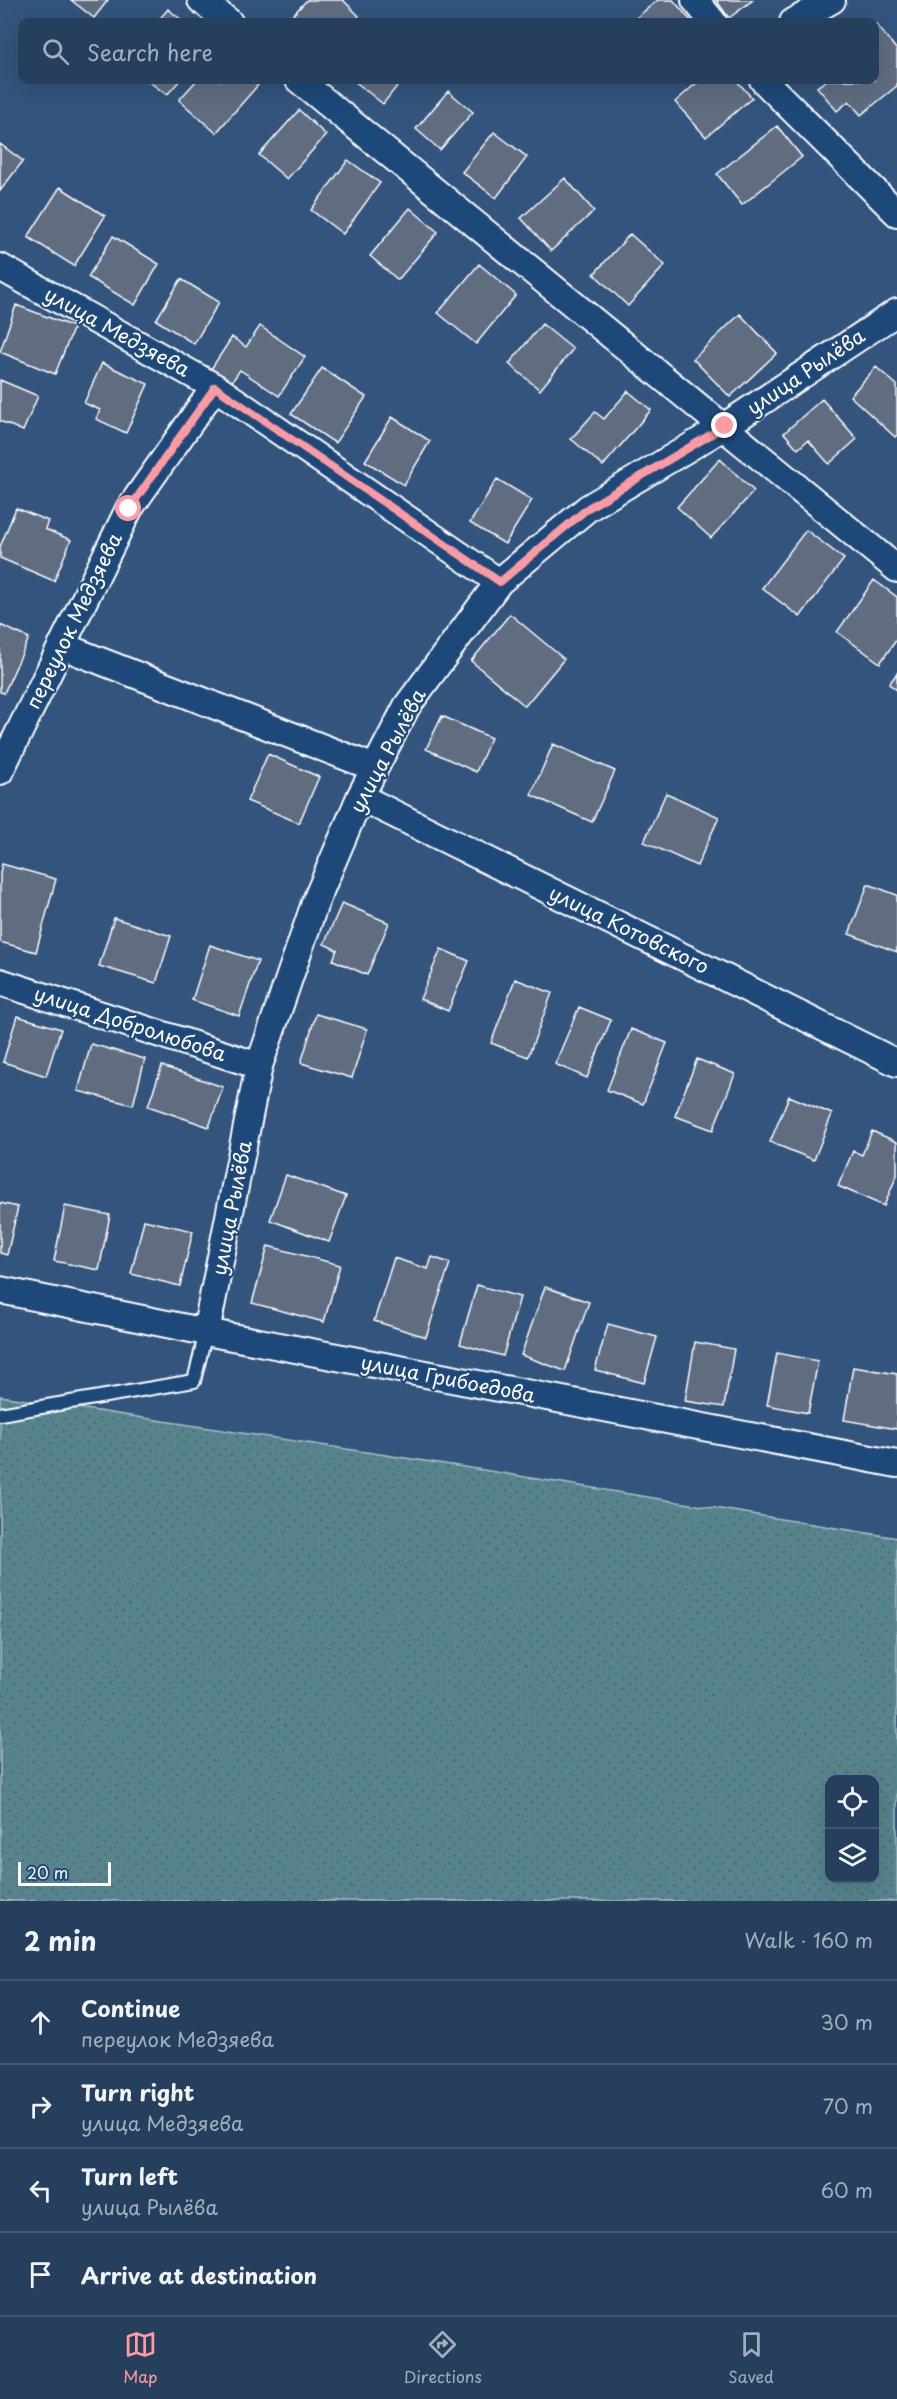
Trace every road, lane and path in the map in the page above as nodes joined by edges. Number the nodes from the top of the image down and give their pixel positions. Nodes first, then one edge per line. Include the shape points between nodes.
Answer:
1 (201, 0) edge
2 (695, 0) edge
3 (832, 0) edge
4 (224, 18) edge
5 (710, 18) edge
6 (800, 18) edge
7 (304, 84) edge
8 (767, 84) edge
9 (897, 213) edge
10 (0, 267) edge
11 (897, 312) edge
12 (215, 387) junction
13 (725, 426) junction
14 (897, 569) edge
15 (500, 582) junction
16 (62, 646) junction
17 (375, 768) junction
18 (0, 771) edge
19 (360, 797) junction
20 (0, 982) edge
21 (897, 1063) edge
22 (259, 1066) junction
23 (0, 1290) edge
24 (206, 1332) junction
25 (0, 1414) edge
26 (897, 1464) edge

1 - 4 street
2 - 5 street
3 - 6 street
7 - 13 street
8 - 9 street
10 - 12 street, улица Медзяева
11 - 13 street, улица Рылёва
12 - 15 street, улица Медзяева
12 - 16 street, переулок Медзяева via 129,509
13 - 14 street
13 - 15 street, улица Рылёва via 588,508
15 - 17 street, улица Рылёва via 407,706
16 - 17 street
16 - 18 street, переулок Медзяева
17 - 19 street, улица Рылёва
19 - 21 street, улица Котовского
19 - 22 street, улица Рылёва via 315,903
20 - 22 street, улица Добролюбова
22 - 24 street, улица Рылёва
23 - 24 street, улица Грибоедова
24 - 25 lane via 194,1381
24 - 26 street, улица Грибоедова

